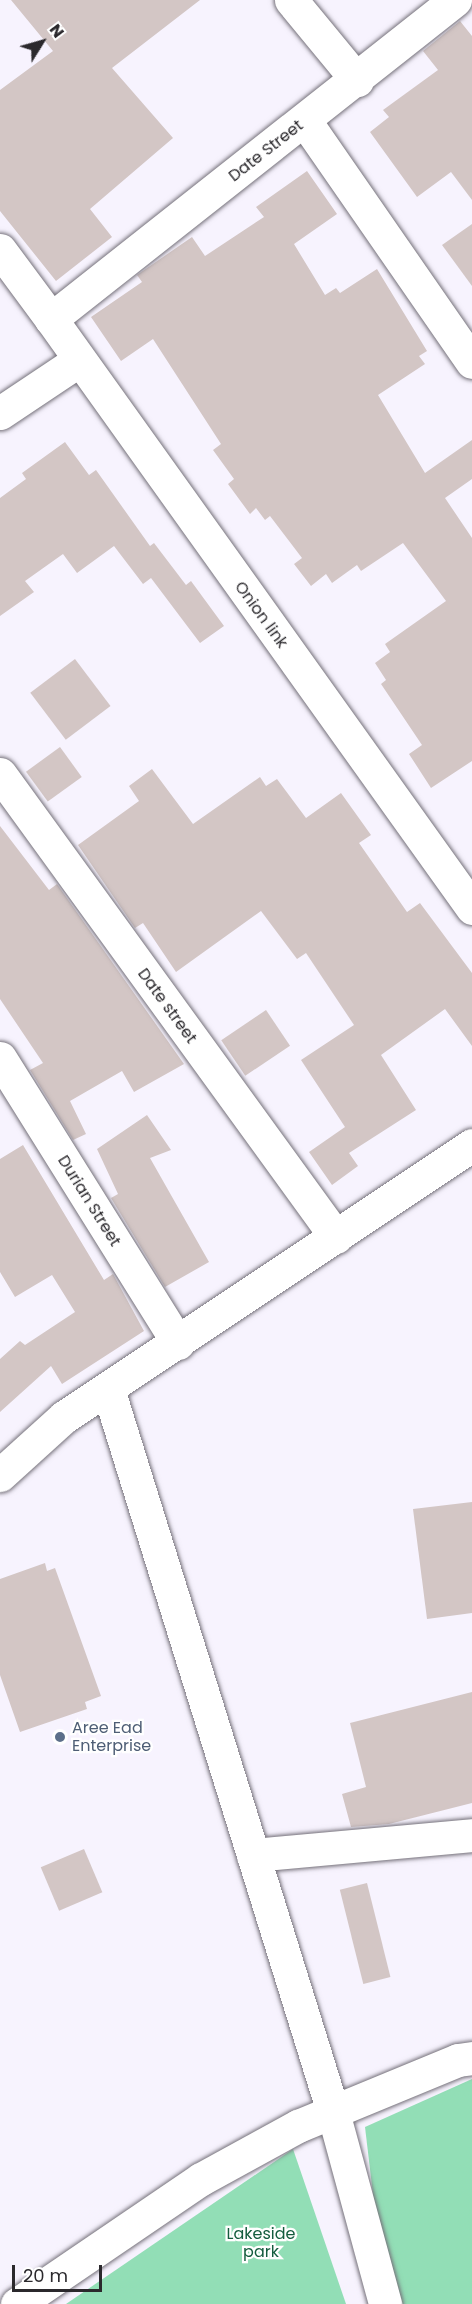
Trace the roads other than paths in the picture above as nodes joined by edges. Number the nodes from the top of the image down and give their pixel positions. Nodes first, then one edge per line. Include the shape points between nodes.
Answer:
1 (291, 0) edge
2 (455, 0) edge
3 (357, 80) junction
4 (305, 121) junction
5 (0, 250) edge
6 (63, 310) junction
7 (78, 361) junction
8 (472, 362) edge
9 (0, 413) edge
10 (0, 774) edge
11 (472, 908) edge
12 (0, 1058) edge
13 (472, 1145) edge
14 (336, 1236) junction
15 (178, 1343) junction
16 (108, 1389) junction
17 (0, 1475) edge
18 (472, 1835) edge
19 (253, 1855) junction
20 (472, 2058) edge
21 (333, 2112) junction
22 (17, 2304) edge
23 (385, 2304) edge

1 - 3 street
2 - 3 street, Date Street
3 - 4 street, Date Street
4 - 6 street, Date Street
4 - 8 street
5 - 6 street, Onion link
6 - 7 street, Onion link
7 - 9 street
7 - 11 street, Onion link
10 - 14 street, Date street
12 - 15 street, Durian Street
13 - 14 street
14 - 15 street
15 - 16 street
16 - 17 street via 64,1417
16 - 19 street
18 - 19 street
19 - 21 street
20 - 21 street via 458,2060
21 - 22 street via 298,2126 201,2179
21 - 23 street

